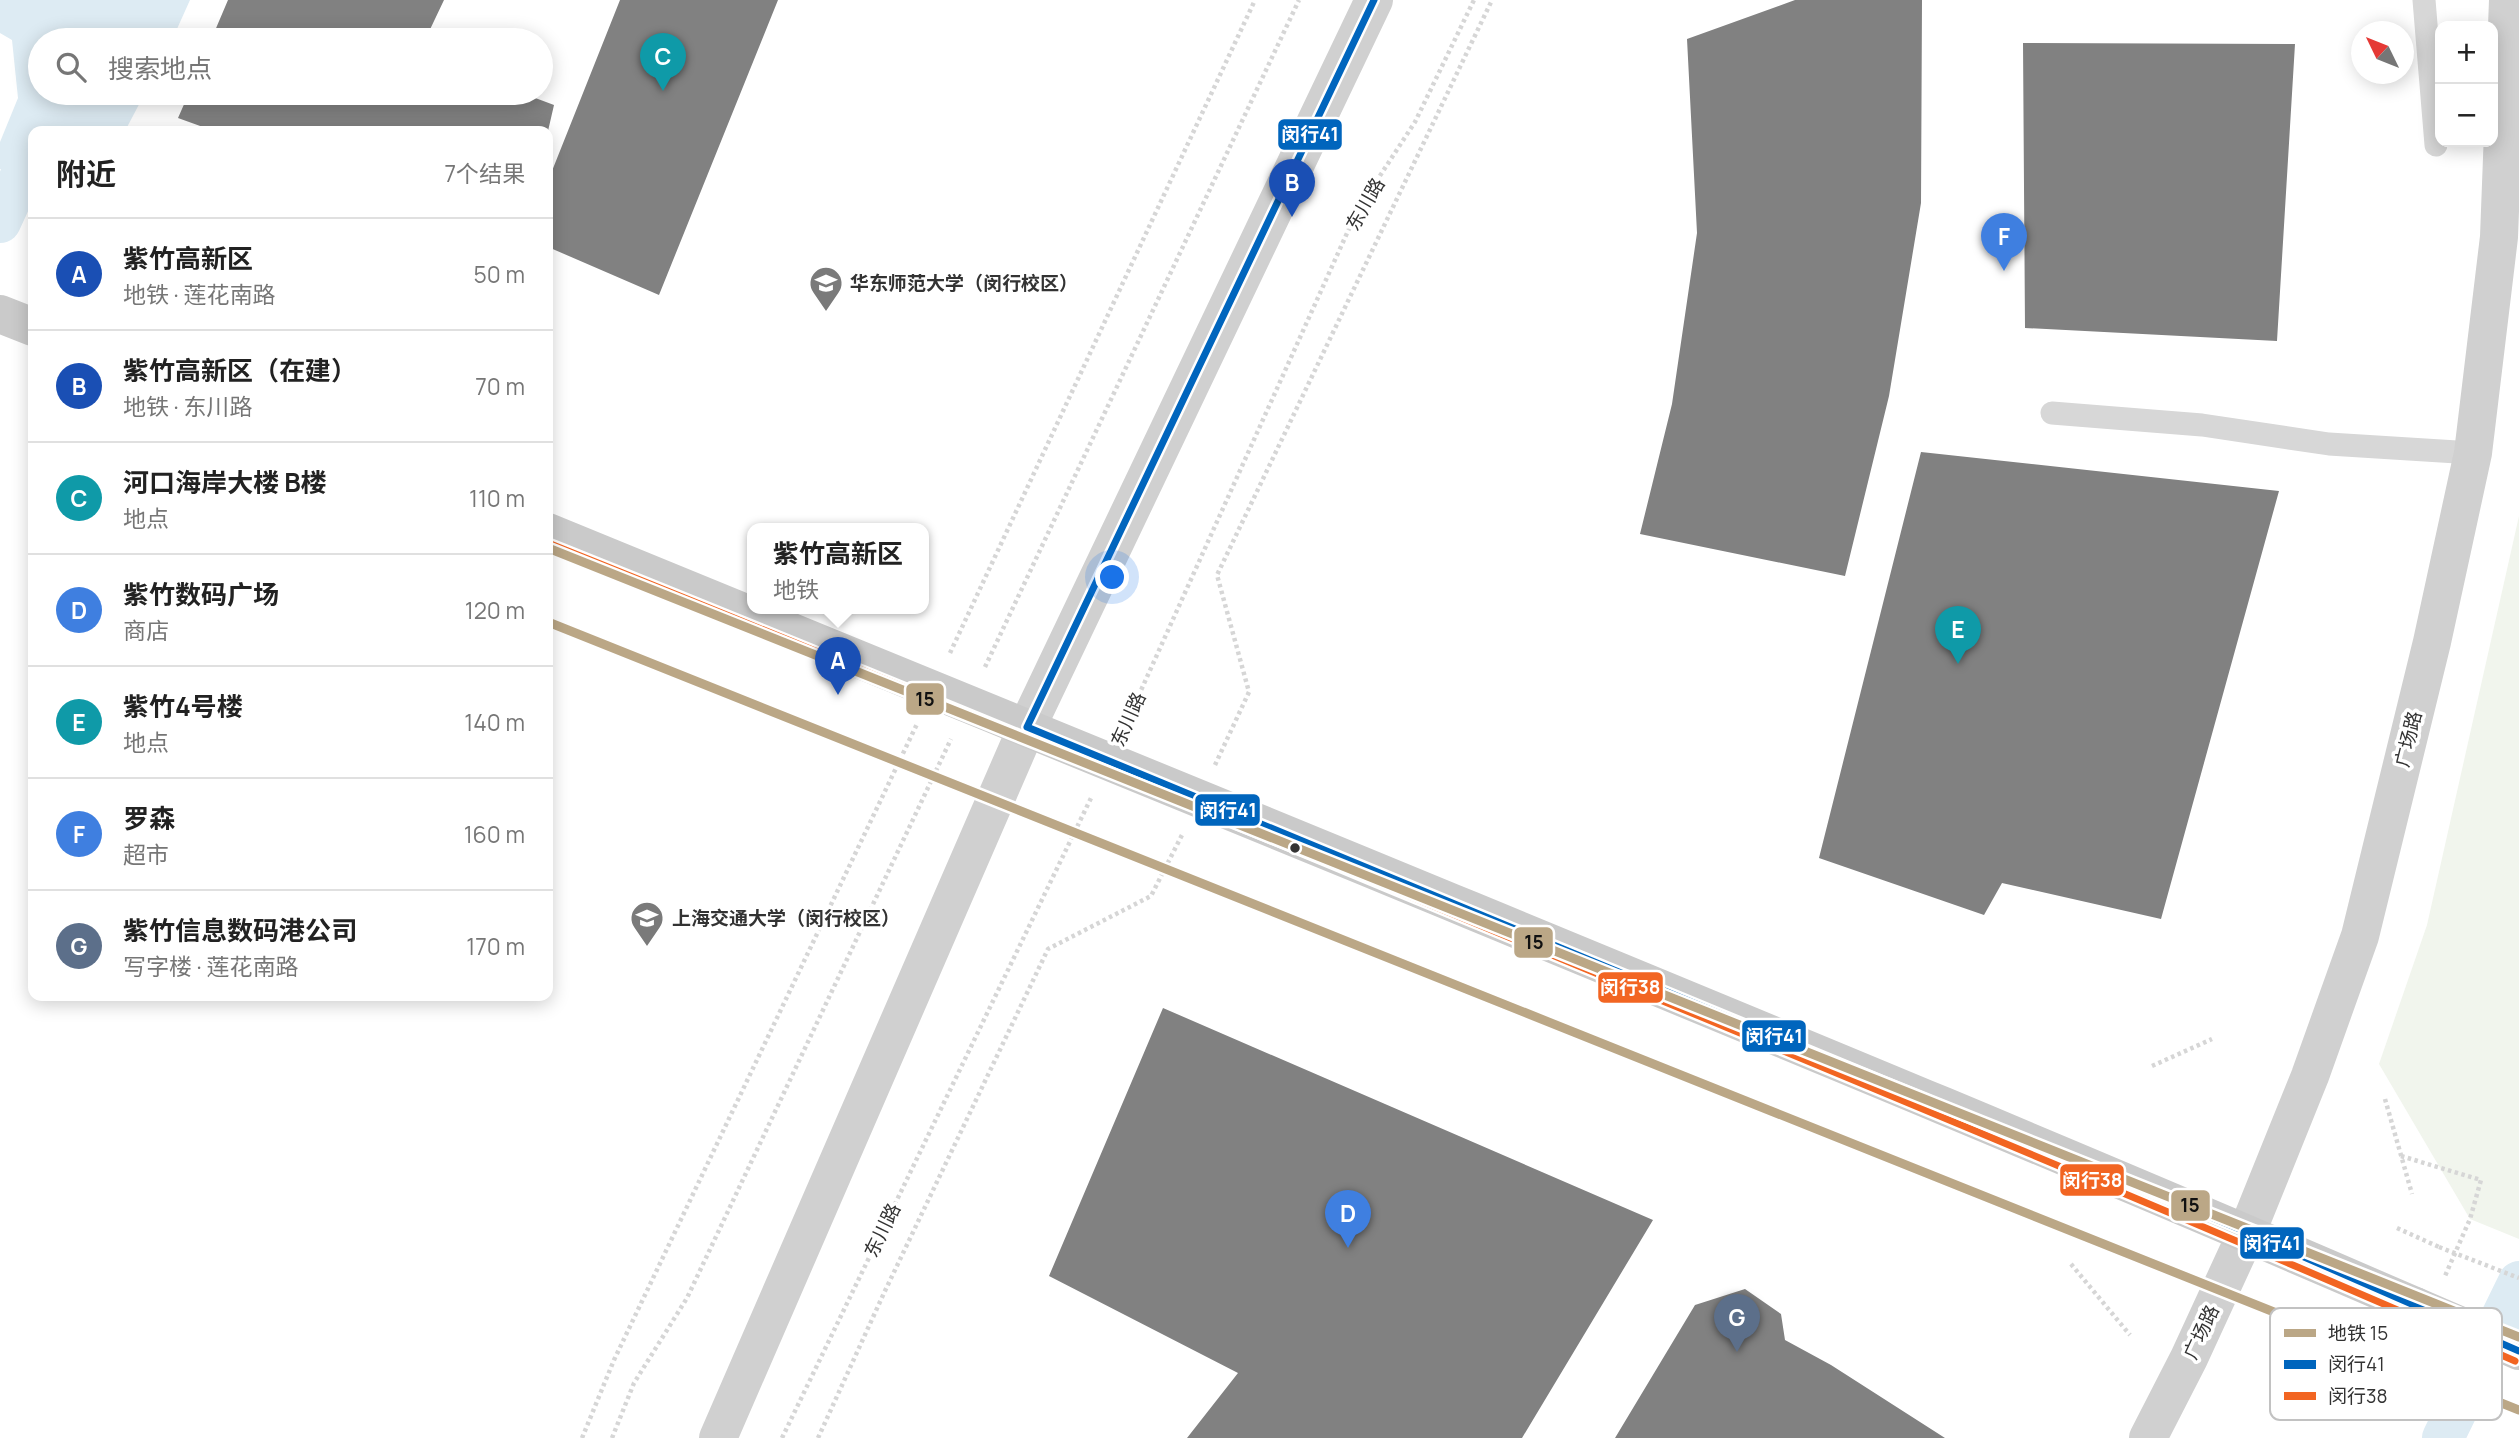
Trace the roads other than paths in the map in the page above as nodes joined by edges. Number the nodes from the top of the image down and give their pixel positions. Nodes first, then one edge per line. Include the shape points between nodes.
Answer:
1 (1374, 0) edge
2 (2424, 0) edge
3 (2508, 0) edge
4 (2435, 133) edge
5 (0, 314) edge
6 (28, 325) edge
7 (2052, 413) dead end
8 (2473, 453) junction
9 (553, 534) edge
10 (747, 611) edge
11 (754, 614) edge
12 (1027, 727) junction
13 (2247, 1232) junction
14 (2419, 1308) edge
15 (2502, 1344) edge
16 (2519, 1351) edge
17 (718, 1438) edge
18 (2148, 1438) edge

1 - 12 main road
2 - 4 lane
3 - 8 main road, 广场路 via 2499,237
5 - 6 main road
7 - 8 lane via 2202,425 2329,444
8 - 13 main road, 广场路 via 2360,936 2311,1076
9 - 10 main road
11 - 12 main road
12 - 13 main road
12 - 17 main road
13 - 14 main road, bridge
13 - 18 main road, 广场路
15 - 16 main road, bridge

